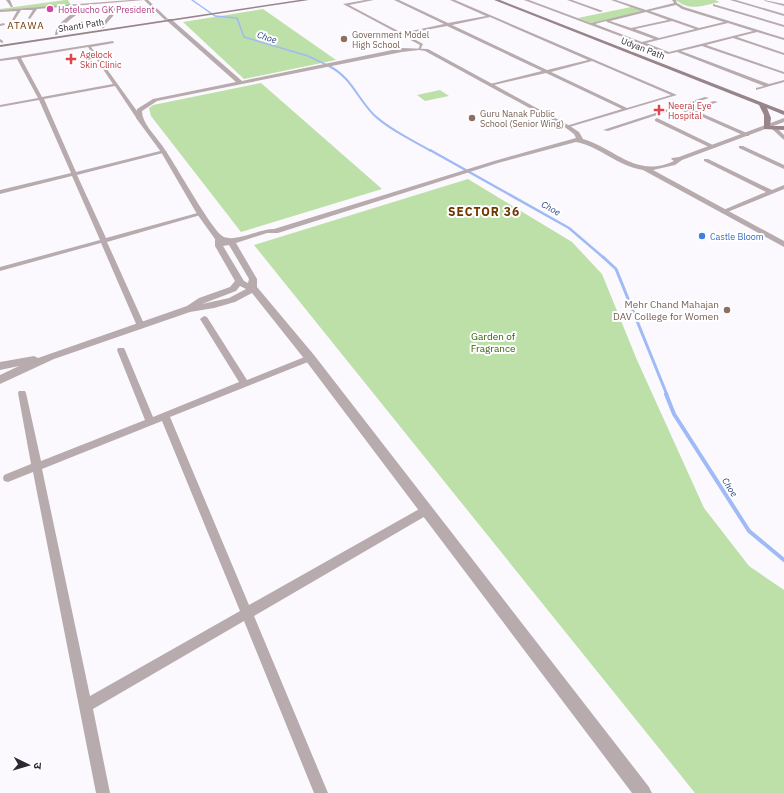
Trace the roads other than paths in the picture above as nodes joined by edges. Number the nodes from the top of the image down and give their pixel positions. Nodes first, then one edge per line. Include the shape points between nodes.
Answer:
1 (8, 0) edge
2 (70, 0) edge
3 (143, 0) edge
4 (146, 0) edge
5 (295, 0) edge
6 (307, 0) edge
7 (372, 0) edge
8 (396, 0) edge
9 (452, 0) edge
10 (496, 0) edge
11 (501, 0) edge
12 (526, 0) edge
13 (569, 0) edge
14 (613, 0) edge
15 (733, 0) edge
16 (766, 0) edge
17 (541, 1) dead end
18 (101, 2) edge
19 (675, 2) edge
20 (534, 3) junction
21 (117, 5) dead end
22 (714, 5) junction
23 (784, 5) edge
24 (12, 6) dead end
25 (62, 6) junction
26 (74, 6) junction
27 (707, 7) dead end
28 (35, 8) junction
29 (85, 8) dead end
30 (699, 9) dead end
31 (19, 10) junction
32 (231, 10) junction
33 (692, 10) junction
34 (0, 11) edge
35 (62, 11) dead end
36 (601, 11) dead end
37 (646, 11) junction
38 (783, 14) edge
39 (491, 16) junction
40 (30, 18) dead end
41 (759, 18) junction
42 (14, 20) dead end
43 (168, 20) junction
44 (608, 20) junction
45 (672, 20) junction
46 (728, 22) junction
47 (591, 24) junction
48 (735, 24) junction
49 (448, 25) junction
50 (784, 26) edge
51 (103, 27) dead end
52 (632, 29) junction
53 (699, 29) junction
54 (784, 29) edge
55 (758, 31) junction
56 (56, 34) dead end
57 (401, 34) junction
58 (767, 34) junction
59 (733, 37) junction
60 (659, 38) junction
61 (784, 39) edge
62 (113, 42) dead end
63 (1, 43) edge
64 (641, 43) junction
65 (703, 44) junction
66 (89, 46) junction
67 (419, 49) junction
68 (677, 51) junction
69 (784, 54) edge
70 (18, 57) junction
71 (0, 60) edge
72 (592, 60) junction
73 (545, 71) junction
74 (784, 73) edge
75 (784, 81) edge
76 (240, 82) junction
77 (115, 85) junction
78 (492, 85) junction
79 (769, 86) junction
80 (758, 90) dead end
81 (707, 98) dead end
82 (40, 99) junction
83 (716, 102) dead end
84 (762, 103) junction
85 (784, 105) edge
86 (0, 106) edge
87 (681, 106) junction
88 (626, 110) junction
89 (690, 110) junction
90 (784, 110) edge
91 (784, 113) edge
92 (139, 118) junction
93 (657, 120) junction
94 (784, 120) edge
95 (784, 124) edge
96 (568, 127) junction
97 (766, 128) junction
98 (774, 128) junction
99 (784, 128) edge
100 (606, 130) dead end
101 (618, 132) dead end
102 (747, 135) junction
103 (784, 138) edge
104 (580, 139) junction
105 (713, 147) junction
106 (741, 147) dead end
107 (164, 152) junction
108 (706, 160) dead end
109 (784, 167) edge
110 (644, 168) junction
111 (73, 174) junction
112 (784, 187) edge
113 (0, 192) edge
114 (771, 192) junction
115 (723, 212) junction
116 (201, 214) junction
117 (103, 242) junction
118 (784, 244) edge
119 (220, 245) junction
120 (232, 245) junction
121 (0, 268) edge
122 (246, 285) junction
123 (190, 309) junction
124 (204, 319) dead end
125 (141, 326) junction
126 (121, 350) dead end
127 (50, 356) junction
128 (310, 358) junction
129 (0, 366) edge
130 (0, 380) edge
131 (244, 384) junction
132 (22, 393) dead end
133 (165, 416) junction
134 (150, 421) junction
135 (37, 467) junction
136 (8, 478) dead end
137 (425, 511) junction
138 (247, 613) junction
139 (85, 706) junction
140 (103, 793) edge
141 (322, 793) edge
142 (643, 793) edge

1 - 24 street
2 - 26 street
3 - 18 street
4 - 43 street
5 - 32 main road, Shanti Path
6 - 32 main road, Shanti Path
7 - 57 street via 345,4
8 - 49 street
9 - 39 street
10 - 84 main road, Udyan Path
11 - 84 main road, Udyan Path
12 - 20 street
13 - 36 street
14 - 37 street
15 - 22 street
15 - 38 street
16 - 23 street
17 - 20 street
18 - 26 street
19 - 33 street
19 - 37 street
20 - 47 street
21 - 51 street via 116,11
22 - 27 street
22 - 41 street
25 - 26 street
25 - 28 street
25 - 35 street
28 - 31 street
28 - 40 street
29 - 56 street via 66,20 57,29
30 - 33 street
31 - 34 street
31 - 42 street
32 - 43 main road, Shanti Path
33 - 46 street
37 - 44 street
37 - 45 street
38 - 41 street
39 - 49 street
39 - 72 street
41 - 48 street
41 - 50 street
43 - 63 main road, Shanti Path
43 - 76 street
44 - 47 street
44 - 52 street
45 - 52 street
45 - 53 street
46 - 48 street
46 - 53 street
47 - 64 street
48 - 55 street
49 - 57 street
49 - 73 street
52 - 60 street
53 - 60 street
54 - 58 street
55 - 58 street
55 - 59 street
57 - 67 street via 422,45
58 - 61 street
59 - 65 street
59 - 69 street
60 - 64 street
62 - 66 street
64 - 68 street via 668,53
65 - 68 street
65 - 74 street
66 - 70 street
66 - 77 street
67 - 76 street via 402,50
67 - 78 street via 426,50
68 - 79 street
70 - 71 street
70 - 82 street
72 - 73 street
72 - 88 street via 675,95
73 - 78 street
73 - 88 street
75 - 79 street
76 - 92 street via 155,100 139,110
77 - 82 street
77 - 92 street
78 - 96 street
79 - 80 street
81 - 87 street
82 - 86 street
82 - 111 street
83 - 89 street
84 - 85 main road
84 - 90 main road, Udyan Path
84 - 91 main road, Udyan Path
84 - 97 main road via 768,114
87 - 89 street
87 - 100 street
88 - 96 street
89 - 93 street
89 - 102 street
92 - 107 street
93 - 101 street
93 - 105 street
94 - 97 street
95 - 97 street
96 - 104 street
97 - 98 main road
97 - 102 street
98 - 99 main road
98 - 103 street
102 - 105 street
104 - 110 street via 631,166
104 - 120 street via 452,175 275,231 269,236
105 - 110 street via 680,159 677,163 654,169
106 - 109 street
107 - 111 street
107 - 116 street
108 - 114 street
110 - 115 street
111 - 113 street
111 - 117 street
112 - 114 street
114 - 115 street
115 - 118 street
116 - 117 street
116 - 119 street
117 - 121 street
117 - 125 street
119 - 120 street
119 - 120 street
119 - 122 street via 239,278
120 - 122 street via 253,279
122 - 123 street via 202,300
122 - 123 street via 244,295 214,305
122 - 128 street
123 - 125 street
124 - 131 street
125 - 127 street
126 - 134 street
127 - 129 street
127 - 130 street
128 - 131 street
128 - 137 street
131 - 133 street
132 - 135 street
133 - 134 street
133 - 138 street
134 - 135 street
135 - 136 street
135 - 139 street
137 - 138 street
137 - 142 street
138 - 139 street
138 - 141 street
139 - 140 street

